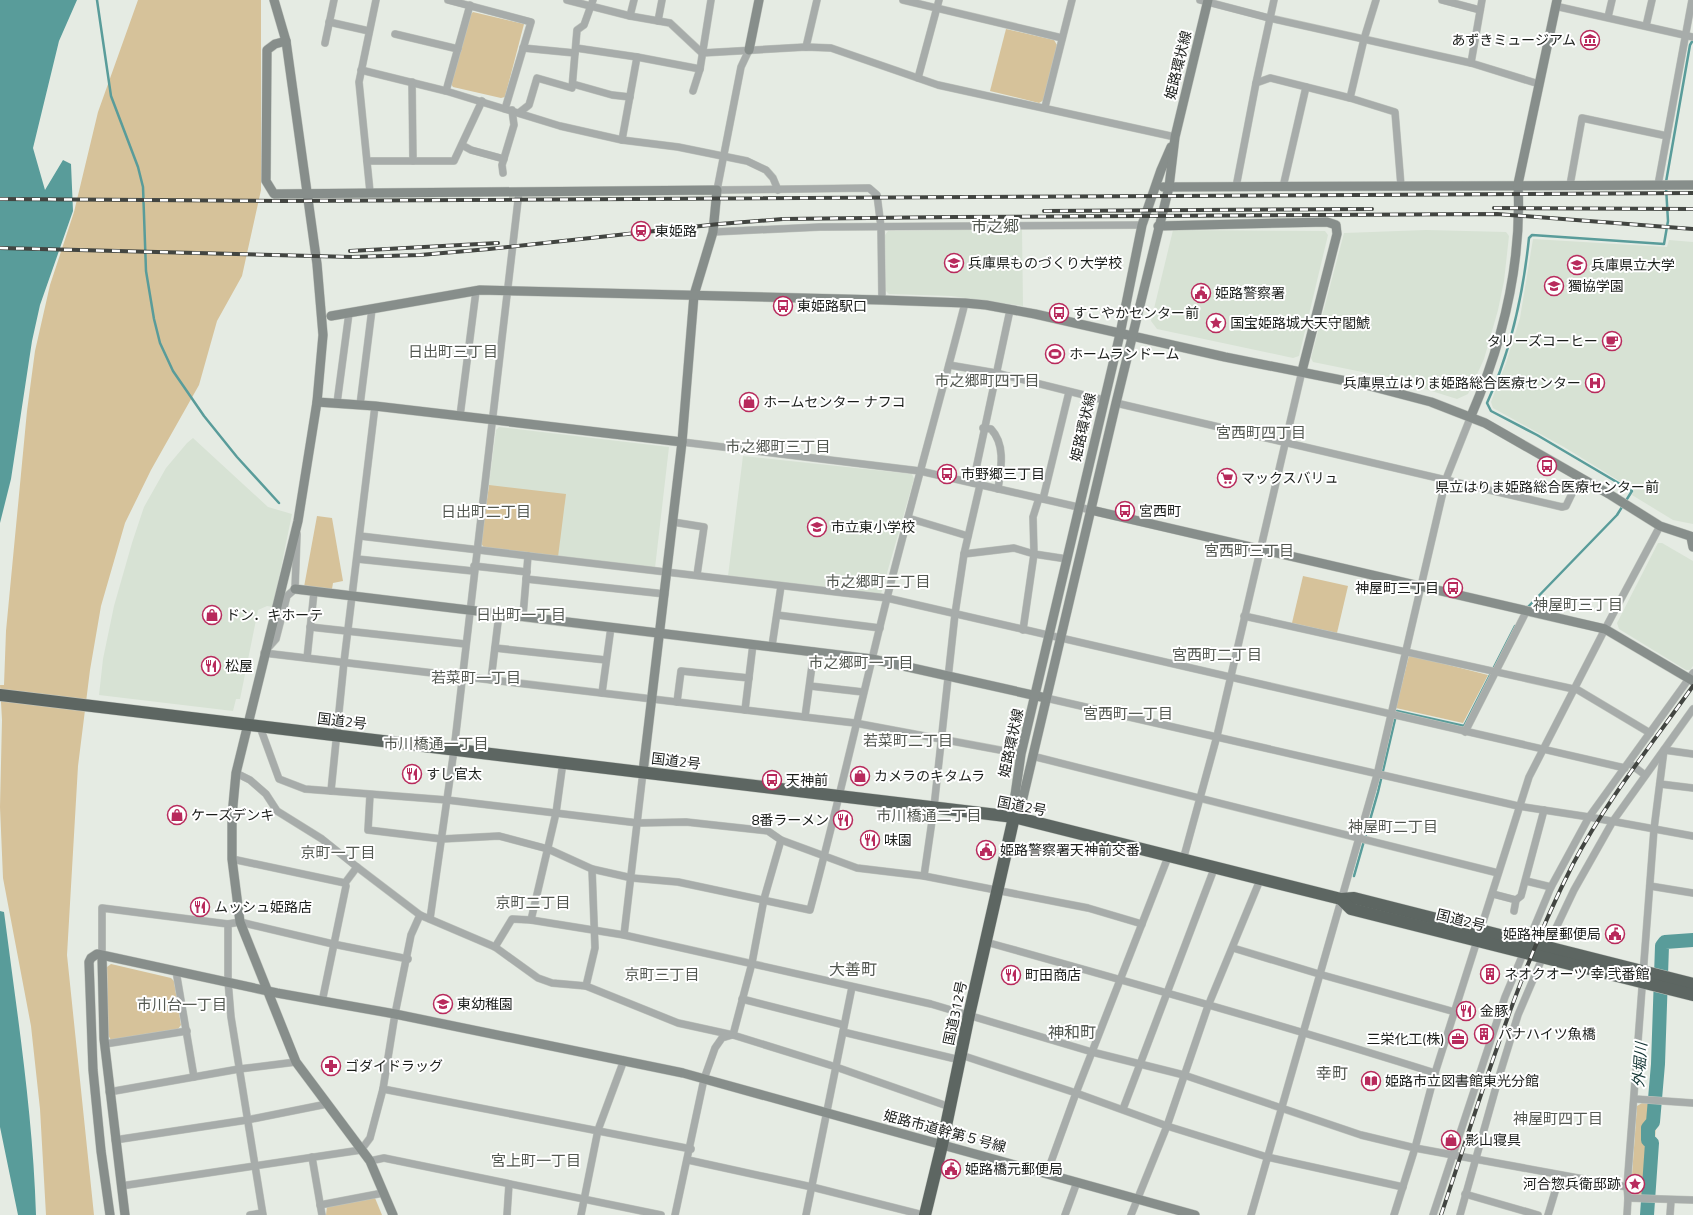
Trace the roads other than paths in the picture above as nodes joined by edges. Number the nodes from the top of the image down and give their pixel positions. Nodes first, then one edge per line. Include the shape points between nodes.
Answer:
1 (274, 0) edge
2 (334, 0) edge
3 (376, 0) edge
4 (448, 0) edge
5 (567, 0) edge
6 (634, 0) edge
7 (662, 0) edge
8 (710, 0) edge
9 (759, 0) edge
10 (817, 0) edge
11 (903, 0) edge
12 (939, 0) edge
13 (1072, 0) edge
14 (1274, 0) edge
15 (1376, 0) edge
16 (1442, 0) edge
17 (1482, 0) edge
18 (1612, 0) edge
19 (1652, 0) edge
20 (1692, 0) edge
21 (1206, 1) edge
22 (592, 3) edge
23 (1556, 3) edge
24 (470, 5) junction
25 (937, 8) junction
26 (1480, 10) junction
27 (630, 16) junction
28 (1608, 17) junction
29 (1270, 18) junction
30 (658, 21) junction
31 (329, 22) junction
32 (1646, 26) junction
33 (369, 31) junction
34 (395, 34) dead end
35 (1685, 35) junction
36 (1693, 37) edge
37 (1062, 38) junction
38 (1364, 39) junction
39 (286, 41) junction
40 (325, 43) dead end
41 (806, 47) junction
42 (523, 48) junction
43 (458, 49) junction
44 (576, 50) junction
45 (749, 50) junction
46 (702, 53) junction
47 (637, 56) junction
48 (1470, 63) junction
49 (700, 69) junction
50 (361, 70) junction
51 (918, 78) junction
52 (412, 82) junction
53 (1256, 83) junction
54 (573, 84) junction
55 (1539, 84) junction
56 (1306, 87) junction
57 (446, 91) junction
58 (693, 91) dead end
59 (630, 98) junction
60 (1350, 98) junction
61 (482, 101) junction
62 (1045, 107) junction
63 (509, 110) junction
64 (520, 112) junction
65 (1666, 136) junction
66 (1175, 137) junction
67 (622, 140) junction
68 (462, 145) junction
69 (723, 157) junction
70 (504, 159) junction
71 (367, 161) junction
72 (413, 161) junction
73 (503, 173) dead end
74 (1518, 184) junction
75 (1570, 185) junction
76 (1658, 185) junction
77 (1693, 185) edge
78 (1401, 186) junction
79 (1155, 187) junction
80 (1169, 187) junction
81 (1236, 187) junction
82 (1283, 187) junction
83 (717, 190) junction
84 (778, 190) junction
85 (370, 192) junction
86 (519, 192) junction
87 (308, 193) junction
88 (1142, 225) junction
89 (1158, 226) junction
90 (881, 227) junction
91 (713, 232) junction
92 (476, 291) junction
93 (507, 291) junction
94 (694, 295) junction
95 (882, 300) junction
96 (965, 303) junction
97 (372, 309) junction
98 (1010, 310) junction
99 (349, 312) junction
100 (331, 316) dead end
101 (1120, 334) junction
102 (1133, 338) junction
103 (949, 365) junction
104 (1302, 372) junction
105 (996, 373) junction
106 (1069, 392) junction
107 (1104, 400) junction
108 (317, 402) junction
109 (337, 403) junction
110 (1116, 403) junction
111 (360, 405) junction
112 (375, 406) junction
113 (460, 416) junction
114 (1471, 416) junction
115 (491, 420) junction
116 (983, 428) junction
117 (682, 442) junction
118 (1284, 443) junction
119 (920, 471) junction
120 (1580, 477) junction
121 (1446, 479) junction
122 (976, 484) junction
123 (998, 489) junction
124 (1041, 498) junction
125 (1080, 507) junction
126 (1091, 510) junction
127 (908, 518) junction
128 (298, 521) junction
129 (673, 522) junction
130 (1660, 526) junction
131 (360, 536) junction
132 (968, 536) junction
133 (1692, 537) edge
134 (1693, 547) edge
135 (476, 548) junction
136 (1260, 549) junction
137 (964, 554) junction
138 (1034, 554) junction
139 (528, 556) junction
140 (356, 559) junction
141 (1067, 559) junction
142 (474, 569) junction
143 (667, 572) junction
144 (527, 575) junction
145 (698, 575) junction
146 (781, 586) junction
147 (1422, 587) junction
148 (296, 589) junction
149 (314, 592) junction
150 (665, 594) junction
151 (353, 596) junction
152 (887, 598) junction
153 (1527, 610) junction
154 (469, 611) junction
155 (499, 614) junction
156 (955, 614) junction
157 (777, 615) junction
158 (523, 616) junction
159 (1244, 616) junction
160 (310, 627) junction
161 (611, 627) junction
162 (880, 628) junction
163 (1605, 629) junction
164 (1023, 630) junction
165 (348, 631) junction
166 (660, 633) junction
167 (1049, 636) junction
168 (1060, 638) junction
169 (465, 644) junction
170 (753, 644) junction
171 (772, 646) junction
172 (495, 648) junction
173 (814, 651) junction
174 (264, 652) junction
175 (1405, 652) junction
176 (307, 658) junction
177 (872, 658) junction
178 (606, 660) junction
179 (344, 662) junction
180 (1495, 672) junction
181 (949, 676) junction
182 (1231, 676) junction
183 (461, 677) junction
184 (1692, 677) edge
185 (749, 678) junction
186 (491, 680) junction
187 (810, 686) junction
188 (1573, 689) junction
189 (864, 692) junction
190 (602, 693) junction
191 (0, 695) edge
192 (1036, 695) junction
193 (1046, 698) junction
194 (653, 699) junction
195 (677, 702) junction
196 (1693, 709) edge
197 (745, 710) junction
198 (1390, 714) junction
199 (805, 717) junction
200 (855, 723) junction
201 (247, 726) junction
202 (260, 727) junction
203 (1465, 732) junction
204 (1650, 733) junction
205 (337, 735) junction
206 (1217, 736) junction
207 (942, 739) junction
208 (1543, 749) junction
209 (454, 750) junction
210 (1664, 750) junction
211 (1021, 754) junction
212 (1693, 754) edge
213 (1032, 756) junction
214 (563, 762) junction
215 (1627, 765) junction
216 (643, 772) junction
217 (236, 773) junction
218 (1645, 774) junction
219 (1377, 775) junction
220 (1660, 784) junction
221 (1693, 788) edge
222 (331, 791) junction
223 (370, 795) junction
224 (840, 796) junction
225 (1199, 797) junction
226 (447, 800) junction
227 (1518, 806) junction
228 (934, 807) junction
229 (1544, 810) junction
230 (556, 813) junction
231 (1014, 817) junction
232 (1589, 817) junction
233 (1613, 821) junction
234 (638, 823) junction
235 (1654, 830) junction
236 (1693, 836) edge
237 (1358, 838) junction
238 (442, 840) junction
239 (781, 840) junction
240 (548, 849) junction
241 (824, 856) junction
242 (1168, 857) junction
243 (232, 858) junction
244 (1183, 860) junction
245 (357, 868) junction
246 (592, 868) junction
247 (1214, 869) junction
248 (1498, 873) junction
249 (924, 876) junction
250 (632, 878) junction
251 (1260, 880) junction
252 (1526, 881) junction
253 (346, 883) junction
254 (1650, 886) junction
255 (1551, 887) junction
256 (997, 890) junction
257 (1693, 892) edge
258 (1493, 894) junction
259 (764, 899) junction
260 (1341, 900) junction
261 (1516, 900) junction
262 (1514, 911) dead end
263 (420, 915) junction
264 (430, 919) junction
265 (531, 920) junction
266 (240, 922) junction
267 (228, 924) junction
268 (1142, 924) junction
269 (595, 930) junction
270 (624, 935) junction
271 (1480, 935) junction
272 (986, 942) junction
273 (333, 944) junction
274 (496, 947) junction
275 (1526, 947) junction
276 (1233, 948) junction
277 (1545, 952) junction
278 (102, 956) junction
279 (408, 959) junction
280 (752, 963) junction
281 (176, 971) junction
282 (1319, 974) junction
283 (1643, 977) junction
284 (228, 981) junction
285 (1120, 981) junction
286 (1693, 984) edge
287 (586, 986) junction
288 (852, 987) junction
289 (267, 991) junction
290 (1167, 994) junction
291 (1693, 995) edge
292 (742, 999) junction
293 (322, 1002) junction
294 (1208, 1006) junction
295 (1455, 1012) junction
296 (395, 1014) junction
297 (969, 1015) junction
298 (843, 1028) junction
299 (187, 1031) junction
300 (1303, 1031) junction
301 (733, 1035) junction
302 (104, 1044) junction
303 (1092, 1052) junction
304 (960, 1058) junction
305 (624, 1060) junction
306 (296, 1062) junction
307 (1140, 1063) junction
308 (836, 1067) junction
309 (239, 1069) junction
310 (1435, 1073) junction
311 (1184, 1075) junction
312 (194, 1077) junction
313 (704, 1079) junction
314 (383, 1089) junction
315 (109, 1092) junction
316 (1076, 1093) junction
317 (1634, 1099) junction
318 (1693, 1103) edge
319 (327, 1104) junction
320 (950, 1107) junction
321 (1123, 1109) junction
322 (1281, 1109) junction
323 (826, 1112) junction
324 (247, 1120) junction
325 (1167, 1126) junction
326 (598, 1130) junction
327 (115, 1140) junction
328 (942, 1145) junction
329 (1415, 1148) junction
330 (691, 1149) junction
331 (361, 1150) junction
332 (1452, 1154) junction
333 (312, 1157) junction
334 (1267, 1157) junction
335 (1476, 1158) junction
336 (688, 1160) junction
337 (370, 1161) junction
338 (255, 1166) junction
339 (1047, 1174) junction
340 (1560, 1175) junction
341 (1077, 1182) junction
342 (509, 1184) junction
343 (120, 1186) junction
344 (812, 1186) junction
345 (1403, 1187) junction
346 (1627, 1188) junction
347 (383, 1193) junction
348 (1465, 1194) junction
349 (1628, 1198) junction
350 (1137, 1199) junction
351 (584, 1200) junction
352 (1671, 1200) junction
353 (1693, 1200) edge
354 (320, 1205) junction
355 (263, 1214) edge
356 (110, 1215) edge
357 (125, 1215) edge
358 (250, 1215) edge
359 (322, 1215) edge
360 (393, 1215) edge
361 (507, 1215) edge
362 (581, 1215) edge
363 (661, 1215) edge
364 (675, 1215) edge
365 (806, 1215) edge
366 (924, 1215) edge
367 (1065, 1215) edge
368 (1131, 1215) edge
369 (1195, 1215) edge
370 (1251, 1215) edge
371 (1394, 1215) edge
372 (1433, 1215) edge
373 (1460, 1215) edge
374 (1538, 1215) edge
375 (1548, 1215) edge
376 (1627, 1215) edge
377 (1670, 1215) edge

1 - 39 street
2 - 31 street
3 - 33 street
4 - 24 street
5 - 22 street
6 - 27 street
7 - 30 street
8 - 46 street
9 - 45 street
10 - 41 street
11 - 25 street
12 - 25 street
13 - 37 street
14 - 29 street
15 - 38 street
16 - 26 street
17 - 26 street
18 - 28 street
19 - 32 street
20 - 35 street
21 - 29 street
21 - 66 street, 姫路環状線
22 - 27 street
22 - 44 street via 584,25 577,30
23 - 28 street
23 - 55 street
24 - 42 street via 531,22
24 - 43 street
25 - 37 street
25 - 51 street
26 - 48 street
27 - 30 street
28 - 32 street
29 - 38 street
29 - 53 street
30 - 46 street via 670,23
31 - 33 street
31 - 40 street
32 - 35 street
33 - 50 street
34 - 43 street
35 - 36 street
35 - 65 street
37 - 62 street
38 - 48 street
38 - 60 street
39 - 87 street
39 - 87 street via 267,50 266,182 274,194
41 - 45 street
41 - 51 street via 831,48
42 - 44 street
42 - 63 street
43 - 57 street
44 - 47 street
44 - 54 street
45 - 46 street
45 - 69 street via 741,67
46 - 49 street
47 - 49 street
47 - 59 street
48 - 55 street
49 - 58 street
50 - 52 street
50 - 71 street via 359,82
51 - 62 street via 938,85
52 - 57 street
52 - 72 street
53 - 56 street via 1270,78
53 - 81 street
54 - 59 street
54 - 64 street via 572,88 537,78 529,105
55 - 74 street
56 - 60 street
56 - 82 street
57 - 61 street
59 - 67 street
60 - 78 street via 1395,112
61 - 63 street
61 - 68 street
62 - 66 street
63 - 64 street
63 - 70 street via 514,125
64 - 67 street via 560,126
65 - 75 street via 1582,118
65 - 76 street
66 - 79 street, 姫路環状線
66 - 80 street, 姫路環状線
67 - 69 street via 678,147
68 - 70 street
68 - 72 street via 454,161
69 - 83 street
69 - 84 street via 747,161 766,170
70 - 73 street
71 - 72 street
71 - 85 street
74 - 75 street
74 - 78 street
74 - 114 street via 1519,204 1512,276 1504,317 1491,364
75 - 76 street
76 - 77 street
78 - 82 street
79 - 80 street
79 - 88 street, 姫路環状線
80 - 81 street
80 - 89 street, 姫路環状線
81 - 82 street
83 - 84 street
83 - 86 street
83 - 91 street
84 - 90 street via 869,188 877,195
85 - 86 street
85 - 87 street
86 - 93 street
87 - 108 street via 323,335
88 - 90 street
88 - 101 street, 姫路環状線
89 - 102 street, 姫路環状線
89 - 104 street via 1327,222 1336,226 1337,234
90 - 91 street
90 - 95 street
91 - 94 street
92 - 93 street
92 - 97 street
92 - 113 street
93 - 94 street
93 - 115 street
94 - 95 street
94 - 117 street
95 - 96 street
96 - 98 street
96 - 103 street
97 - 99 street
97 - 111 street
98 - 101 street
98 - 105 street
99 - 100 street
99 - 109 street
101 - 102 street
101 - 107 street, 姫路環状線
102 - 104 street
102 - 110 street, 姫路環状線
103 - 105 street
103 - 119 street
104 - 114 street via 1423,400
104 - 118 street
105 - 106 street
105 - 116 street
106 - 107 street
106 - 124 street
107 - 125 street, 姫路環状線
108 - 109 street
108 - 128 street
109 - 111 street
110 - 118 street
110 - 126 street, 姫路環状線
111 - 112 street
112 - 113 street
112 - 131 street
113 - 115 street
114 - 120 street
114 - 121 street
115 - 117 street
115 - 135 street
116 - 122 street
116 - 123 street via 992,429 997,435 1002,463
117 - 119 street
117 - 129 street
118 - 121 street
118 - 136 street
119 - 122 street
119 - 127 street
120 - 121 street via 1566,506 1562,507
120 - 130 street
121 - 147 street
122 - 123 street
122 - 132 street
123 - 124 street
124 - 125 street
124 - 138 street via 1033,517
125 - 126 street
125 - 141 street, 姫路環状線
126 - 136 street
126 - 168 street, 姫路環状線
127 - 132 street
127 - 152 street
128 - 148 street
128 - 174 street
129 - 143 street
129 - 145 street via 704,527
130 - 133 street
130 - 163 street
131 - 135 street
131 - 140 street
132 - 137 street
133 - 134 street
135 - 139 street
135 - 142 street
136 - 147 street
136 - 159 street
137 - 138 street via 1014,548
137 - 156 street
138 - 141 street
138 - 164 street
139 - 143 street
139 - 144 street
140 - 142 street
140 - 151 street
141 - 167 street, 姫路環状線
142 - 144 street
142 - 154 street
143 - 145 street
143 - 150 street
144 - 150 street
144 - 158 street
145 - 146 street
146 - 152 street
146 - 157 street
147 - 153 street
147 - 175 street
148 - 149 street
148 - 174 street via 287,596 276,639
149 - 151 street
149 - 160 street
150 - 166 street
151 - 154 street
151 - 165 street
152 - 156 street
152 - 162 street
153 - 163 street
153 - 180 street
154 - 155 street
154 - 169 street
155 - 158 street
155 - 172 street
156 - 164 street
156 - 181 street
157 - 162 street
157 - 171 street
158 - 161 street
159 - 175 street
159 - 182 street
160 - 165 street
160 - 176 street
161 - 166 street
161 - 178 street
162 - 177 street
163 - 184 street
163 - 188 street
164 - 167 street
165 - 169 street
165 - 179 street
166 - 170 street
166 - 194 street
167 - 168 street
167 - 192 street, 姫路環状線
168 - 182 street
168 - 193 street, 姫路環状線
169 - 183 street
170 - 171 street
170 - 185 street
171 - 173 street
172 - 178 street
172 - 186 street
173 - 177 street
173 - 187 street
174 - 176 street
174 - 201 street
175 - 180 street
175 - 198 street
176 - 179 street
177 - 181 street
177 - 189 street
178 - 190 street
179 - 183 street
179 - 205 street
180 - 188 street
180 - 203 street
181 - 192 street
181 - 207 street
182 - 198 street
182 - 206 street
183 - 186 street
183 - 209 street
184 - 204 street
185 - 195 street via 681,671
185 - 197 street
186 - 190 street
187 - 189 street
187 - 199 street
188 - 204 street
188 - 208 street
189 - 200 street
190 - 194 street
191 - 201 highway, 国道2号
192 - 193 street
192 - 211 street, 姫路環状線
193 - 206 street
193 - 213 street, 姫路環状線
194 - 195 street
194 - 216 street
195 - 197 street
196 - 210 street
197 - 199 street
198 - 203 street
198 - 219 street
199 - 200 street
200 - 207 street
200 - 224 street
201 - 202 highway, 国道2号
201 - 217 street
202 - 205 highway, 国道2号
202 - 222 street via 279,779 306,789
203 - 208 street
204 - 215 street
205 - 209 highway, 国道2号
205 - 222 street
206 - 219 street
206 - 225 street
207 - 211 street
207 - 228 street
208 - 215 street
208 - 227 street
209 - 214 highway, 国道2号
209 - 226 street
210 - 212 street
210 - 218 street
210 - 220 street
211 - 231 street, 姫路環状線
213 - 225 street
213 - 231 street, 姫路環状線 via 1022,802
214 - 216 highway, 国道2号
214 - 230 street
215 - 218 street
215 - 232 street
216 - 224 highway, 国道2号
216 - 234 street
217 - 243 street
217 - 245 street via 250,780 266,794 277,811 322,839
218 - 233 street
219 - 227 street
219 - 237 street
220 - 221 street
220 - 235 street
222 - 223 street
223 - 226 street
223 - 238 street via 368,830
224 - 228 highway, 国道2号
224 - 241 street
225 - 237 street
225 - 244 street
226 - 230 street
226 - 238 street
227 - 229 street
227 - 248 street
228 - 231 highway, 国道2号
228 - 249 street
229 - 232 street
229 - 252 street
230 - 234 street
230 - 240 street
231 - 242 highway, 国道2号
231 - 256 highway, 国道312号
232 - 233 street
232 - 255 street
233 - 235 street
233 - 277 street via 1574,890
234 - 239 street via 686,822 722,825 768,831
234 - 250 street
235 - 236 street
235 - 254 street
237 - 248 street
237 - 260 street
238 - 240 street via 499,836
238 - 264 street
239 - 241 street
239 - 259 street
240 - 246 street
240 - 265 street
241 - 249 street via 856,868
241 - 259 street via 810,910
242 - 244 highway, 国道2号
242 - 268 street
243 - 253 street
243 - 266 street
244 - 247 highway, 国道2号
245 - 253 street
245 - 263 street
246 - 250 street
246 - 269 street
247 - 251 highway, 国道2号
247 - 290 street
248 - 258 street
249 - 256 street
250 - 259 street via 678,882
250 - 270 street
251 - 260 highway, 国道2号
251 - 276 street
252 - 255 street
252 - 261 street via 1521,896
253 - 273 street
254 - 257 street
254 - 283 street
255 - 275 street
256 - 268 street via 1088,908
256 - 272 highway, 国道312号
258 - 261 street
258 - 271 street
259 - 280 street
260 - 271 highway, 国道2号 via 1351,909
260 - 282 street
261 - 262 street
263 - 264 street
263 - 279 street via 411,935
264 - 274 street
265 - 269 street
265 - 274 street via 512,919
266 - 267 street
266 - 273 street
266 - 289 street
267 - 278 street via 102,908
267 - 284 street
268 - 285 street
269 - 270 street
269 - 287 street via 595,948
270 - 280 street
271 - 275 highway, 国道2号
271 - 295 street
272 - 285 street
272 - 297 highway, 国道312号
273 - 279 street
273 - 293 street
274 - 287 street via 538,978 552,983
275 - 277 highway, 国道2号
275 - 332 street via 1505,997
276 - 282 street
276 - 294 street
277 - 283 highway, 国道2号
277 - 335 street via 1518,1015
278 - 281 street, 姫路市道幹第５号線
278 - 302 street
278 - 356 street via 94,955 89,962 93,1070
279 - 296 street
280 - 288 street
280 - 292 street
281 - 284 street, 姫路市道幹第５号線
281 - 299 street
282 - 295 street
282 - 300 street
283 - 286 highway, 国道2号
283 - 291 highway, 国道2号
283 - 317 street
284 - 289 street, 姫路市道幹第５号線
284 - 309 street
285 - 290 street
285 - 303 street
287 - 301 street via 678,1023
288 - 297 street
288 - 298 street
289 - 293 street, 姫路市道幹第５号線
289 - 306 street
290 - 294 street
290 - 307 street
292 - 298 street
292 - 301 street
293 - 296 street, 姫路市道幹第５号線
294 - 300 street
294 - 311 street
295 - 310 street
296 - 305 street, 姫路市道幹第５号線
296 - 314 street
297 - 303 street
297 - 304 highway, 国道312号
298 - 304 street
298 - 308 street
299 - 302 street
299 - 312 street
300 - 310 street
300 - 322 street
301 - 308 street
301 - 313 street via 722,1038 715,1048
302 - 315 street
303 - 307 street
303 - 316 street
304 - 316 street
304 - 320 highway, 国道312号
305 - 313 street, 姫路市道幹第５号線
305 - 326 street
306 - 309 street
306 - 319 street
307 - 311 street
307 - 321 street
308 - 320 street
308 - 323 street
309 - 312 street
309 - 324 street
310 - 329 street
311 - 322 street
311 - 325 street
312 - 315 street
313 - 323 street, 姫路市道幹第５号線
313 - 330 street
314 - 326 street
314 - 331 street via 370,1138
315 - 327 street
316 - 321 street
316 - 339 street
317 - 318 street
317 - 346 street
319 - 324 street
319 - 331 street
320 - 328 highway, 国道312号
321 - 325 street
322 - 329 street via 1361,1135
322 - 334 street
323 - 328 street, 姫路市道幹第５号線
323 - 344 street
324 - 327 street
324 - 338 street
325 - 334 street
325 - 350 street
326 - 330 street
326 - 351 street
327 - 343 street
328 - 339 street, 姫路市道幹第５号線
328 - 366 highway, 国道312号
329 - 332 street
329 - 345 street
330 - 336 street
331 - 333 street
331 - 337 street
332 - 335 street
332 - 372 street
333 - 338 street
333 - 354 street
334 - 345 street
334 - 370 street
335 - 340 street
335 - 348 street
336 - 344 street
336 - 364 street
337 - 342 street via 384,1158
337 - 347 street
338 - 343 street
338 - 355 street
339 - 341 street, 姫路市道幹第５号線
340 - 346 street
340 - 375 street
341 - 350 street, 姫路市道幹第５号線
341 - 367 street
342 - 351 street
342 - 361 street
343 - 357 street
344 - 365 street
344 - 366 street
345 - 371 street
346 - 349 street
347 - 354 street
347 - 360 street
348 - 373 street
348 - 374 street
349 - 352 street
349 - 376 street
350 - 368 street
350 - 369 street, 姫路市道幹第５号線
351 - 362 street
351 - 363 street
352 - 353 street
352 - 377 street
354 - 359 street
355 - 358 street

